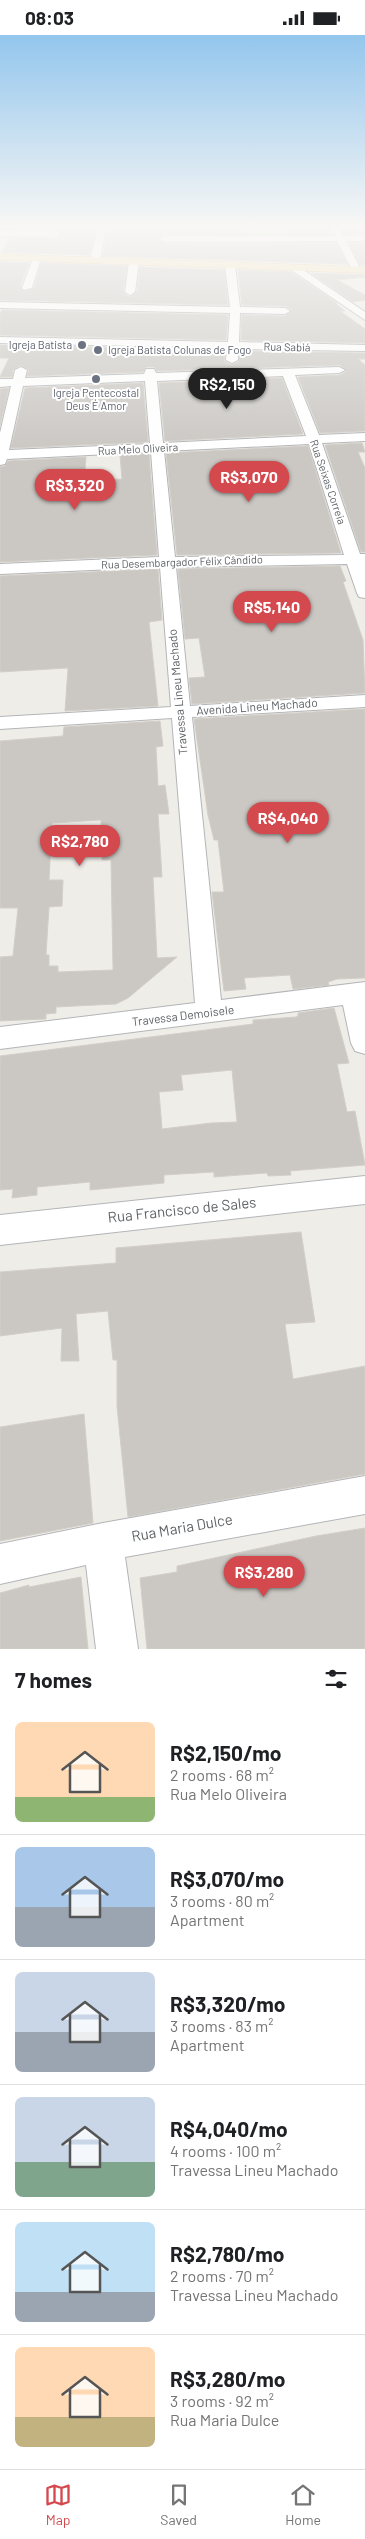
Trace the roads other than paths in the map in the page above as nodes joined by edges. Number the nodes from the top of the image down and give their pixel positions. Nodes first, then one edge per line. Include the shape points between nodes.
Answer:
1 (233, 299) edge
2 (339, 299) edge
3 (0, 305) edge
4 (235, 310) junction
5 (285, 311) dead end
6 (365, 317) edge
7 (0, 340) edge
8 (234, 347) junction
9 (365, 348) edge
10 (22, 367) dead end
11 (339, 370) dead end
12 (288, 373) junction
13 (230, 374) junction
14 (151, 375) junction
15 (18, 382) junction
16 (0, 383) edge
17 (365, 437) edge
18 (314, 440) junction
19 (157, 448) junction
20 (0, 457) edge
21 (360, 559) edge
22 (166, 562) junction
23 (0, 569) edge
24 (365, 593) edge
25 (365, 701) edge
26 (180, 712) junction
27 (0, 723) edge
28 (360, 993) edge
29 (209, 1013) junction
30 (0, 1038) edge
31 (365, 1043) edge
32 (365, 1190) edge
33 (0, 1231) edge
34 (365, 1495) edge
35 (103, 1543) junction
36 (0, 1564) edge
37 (117, 1649) edge

1 - 4 street
2 - 6 street
3 - 4 street
4 - 5 street
4 - 8 street
7 - 8 street, Rua Sabiá
8 - 9 street, Rua Sabiá
8 - 13 street
10 - 15 street
11 - 12 street
12 - 13 street
12 - 18 street, Rua Seixas Correia
13 - 14 street
14 - 15 street
14 - 19 street, Travessa Lineu Machado
15 - 16 street
15 - 20 street
17 - 18 street, Rua Melo Oliveira
18 - 19 street, Rua Melo Oliveira
18 - 21 street, Rua Seixas Correia
19 - 20 street, Rua Melo Oliveira
19 - 22 street, Travessa Lineu Machado
21 - 22 street, Rua Desembargador Félix Cândido
21 - 24 street, Rua Seixas Correia
22 - 23 street, Rua Desembargador Félix Cândido
22 - 26 street, Travessa Lineu Machado
25 - 26 street, Avenida Lineu Machado
26 - 27 street, Avenida Lineu Machado
26 - 29 street, Travessa Lineu Machado
28 - 29 street, Travessa Demoisele
28 - 31 street
29 - 30 street, Travessa Demoisele
32 - 33 street, Rua Francisco de Sales
34 - 35 street, Rua Maria Dulce
35 - 36 street, Rua Maria Dulce
35 - 37 street

